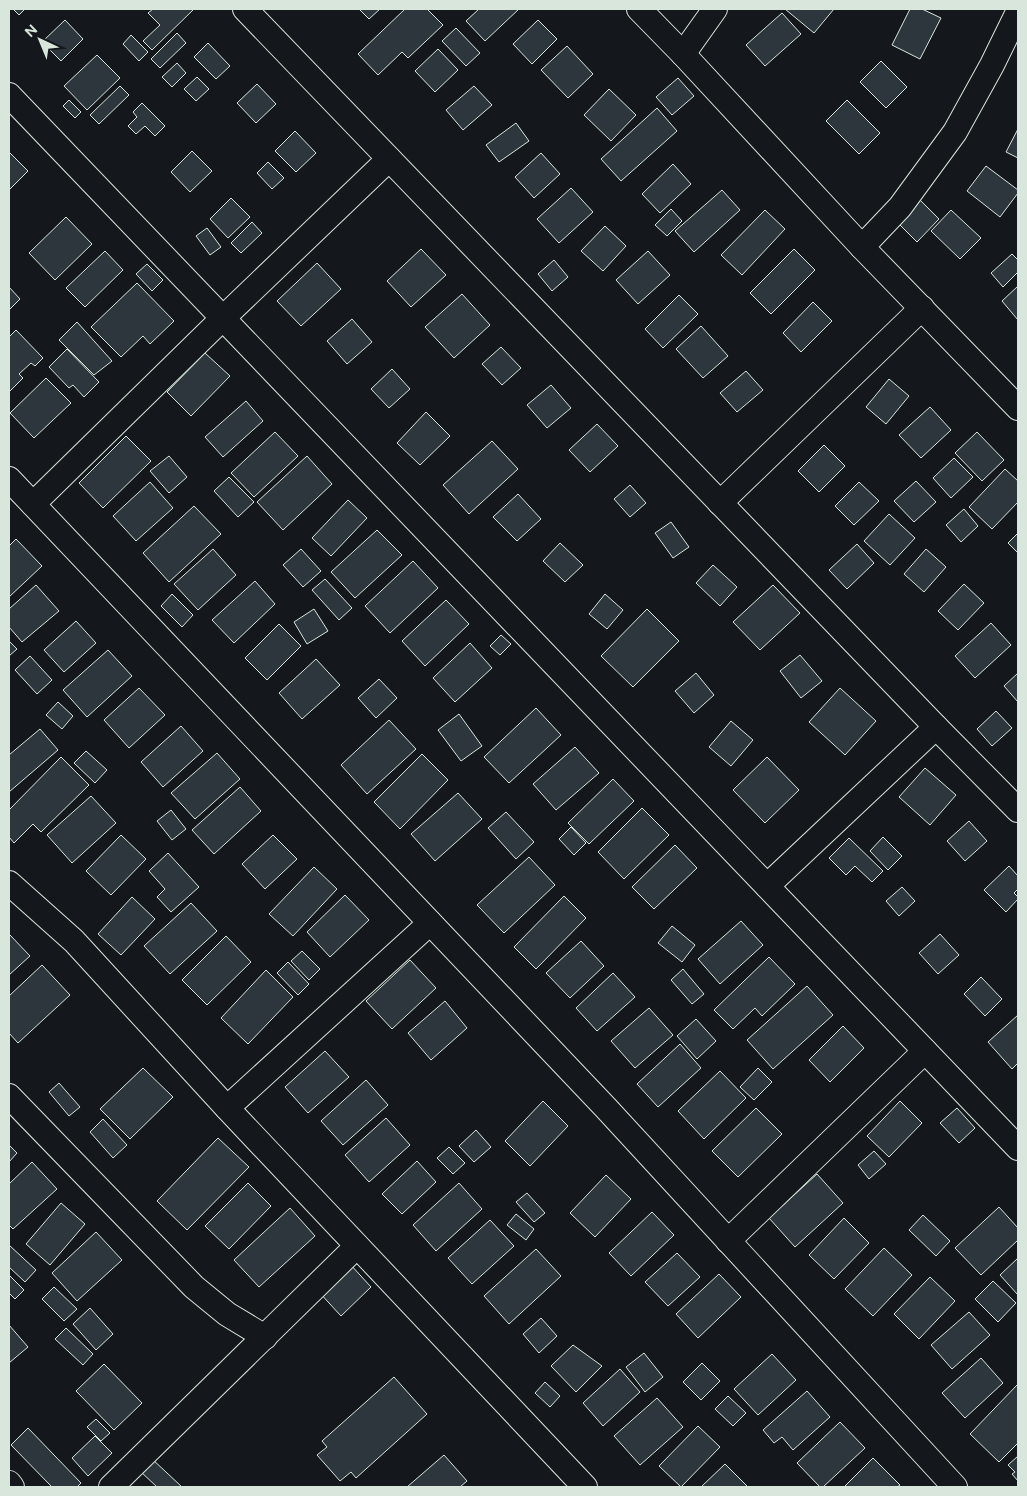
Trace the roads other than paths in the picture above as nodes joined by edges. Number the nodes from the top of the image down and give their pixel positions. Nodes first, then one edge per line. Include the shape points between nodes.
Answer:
1 (245, 9) edge
2 (639, 9) edge
3 (715, 9) edge
4 (1018, 12) edge
5 (683, 54) junction
6 (9, 95) edge
7 (390, 159) junction
8 (862, 247) junction
9 (922, 308) junction
10 (222, 318) junction
11 (1018, 408) edge
12 (9, 479) edge
13 (720, 503) junction
14 (33, 504) junction
15 (936, 727) junction
16 (1018, 810) edge
17 (9, 883) edge
18 (767, 886) junction
19 (430, 923) junction
20 (925, 1051) junction
21 (9, 1096) edge
22 (227, 1108) junction
23 (1018, 1148) edge
24 (728, 1241) junction
25 (357, 1246) junction
26 (265, 1337) junction
27 (9, 1484) edge
28 (12, 1487) edge
29 (111, 1487) edge
30 (585, 1487) edge
31 (955, 1487) edge

1 - 7 street
2 - 5 street
3 - 5 street
4 - 8 street via 955,132 900,207
5 - 8 street
6 - 10 street
7 - 10 street
7 - 13 street
8 - 9 street
9 - 11 street
9 - 13 street
10 - 14 street
10 - 18 street
12 - 14 street
13 - 15 street
14 - 19 street
15 - 16 street
15 - 18 street
17 - 22 street via 74,941
18 - 20 street
19 - 22 street
19 - 24 street
20 - 23 street
20 - 24 street
21 - 26 street via 194,1287 227,1314
22 - 25 street
24 - 31 street
25 - 26 street
25 - 30 street
26 - 29 street
27 - 28 street

